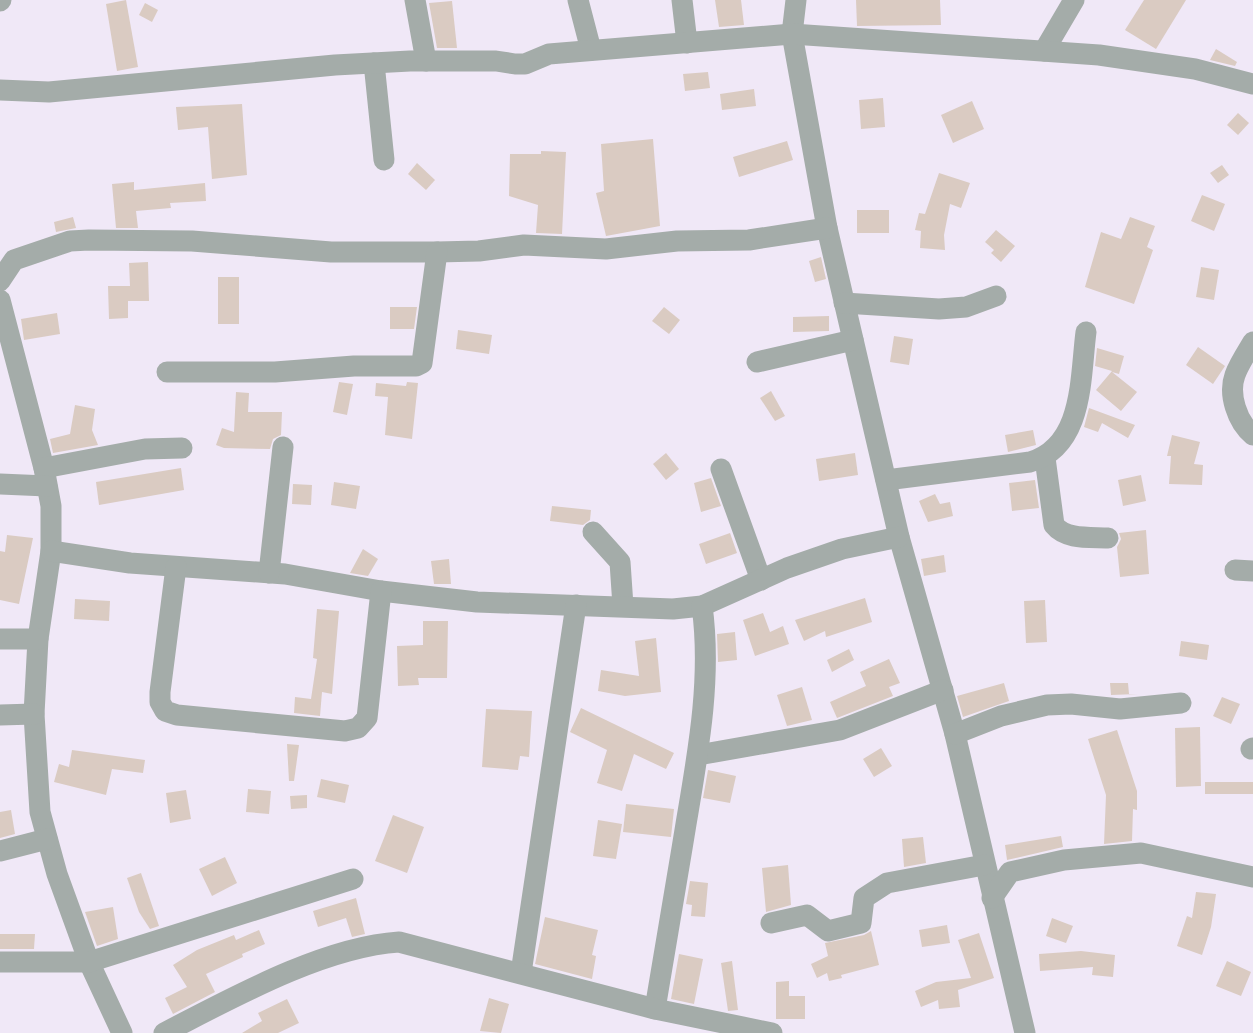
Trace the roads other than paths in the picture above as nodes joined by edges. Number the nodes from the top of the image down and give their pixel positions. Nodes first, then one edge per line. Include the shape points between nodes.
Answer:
1 (415, 0) edge
2 (578, 0) edge
3 (682, 0) edge
4 (796, 0) edge
5 (1074, 0) edge
6 (792, 34) junction
7 (687, 43) junction
8 (591, 50) junction
9 (1044, 51) junction
10 (426, 61) junction
11 (374, 63) junction
12 (1253, 84) edge
13 (0, 90) edge
14 (384, 160) dead end
15 (827, 228) junction
16 (437, 252) junction
17 (7, 255) edge
18 (0, 281) edge
19 (996, 296) dead end
20 (0, 300) edge
21 (844, 303) junction
22 (1086, 332) dead end
23 (853, 340) junction
24 (1253, 342) edge
25 (757, 362) dead end
26 (8, 369) edge
27 (167, 372) dead end
28 (1253, 435) edge
29 (283, 447) dead end
30 (182, 448) dead end
31 (1045, 458) junction
32 (721, 469) dead end
33 (45, 477) junction
34 (886, 480) junction
35 (0, 484) edge
36 (593, 532) dead end
37 (899, 537) junction
38 (1107, 538) dead end
39 (51, 551) junction
40 (176, 567) junction
41 (269, 573) junction
42 (761, 580) junction
43 (381, 591) junction
44 (576, 605) junction
45 (623, 606) junction
46 (702, 606) junction
47 (0, 639) edge
48 (38, 639) junction
49 (943, 690) junction
50 (1182, 703) dead end
51 (34, 714) junction
52 (0, 715) edge
53 (955, 734) junction
54 (698, 755) junction
55 (46, 839) junction
56 (0, 850) edge
57 (983, 860) junction
58 (1010, 872) junction
59 (1253, 877) edge
60 (353, 879) dead end
61 (992, 897) junction
62 (771, 922) dead end
63 (0, 962) edge
64 (89, 963) junction
65 (521, 973) junction
66 (655, 1009) junction
67 (122, 1033) edge
68 (164, 1033) edge
69 (772, 1033) edge
70 (1025, 1033) edge

1 - 10 street
2 - 8 street
3 - 7 street
4 - 6 street
5 - 9 street
6 - 7 street
6 - 9 street
6 - 15 street
7 - 8 street
8 - 10 street via 549,54 525,64
9 - 12 street via 1195,69
10 - 11 street
11 - 13 street via 49,92
11 - 14 street
15 - 16 street via 749,240 677,241 606,249 524,245
15 - 21 street
16 - 17 street via 331,252 192,241 104,239
16 - 27 street via 424,329 424,354 422,363 416,366
17 - 18 street
19 - 21 street via 966,307 939,309
20 - 26 street
21 - 23 street
22 - 31 street via 1074,420
23 - 25 street
23 - 34 street
24 - 28 street via 1234,377 1236,412
26 - 33 street
29 - 41 street
30 - 33 street via 145,449
31 - 34 street
31 - 38 street via 1058,531
32 - 42 street
33 - 35 street
33 - 39 street via 51,506
34 - 37 street
36 - 45 street via 620,562
37 - 42 street via 842,549
37 - 49 street
39 - 40 street
39 - 48 street
40 - 41 street
40 - 43 street via 160,702 165,711 177,715 345,731 358,728 367,718
41 - 43 street
42 - 46 street
43 - 44 street via 477,602
44 - 45 street
44 - 65 street
45 - 46 street
46 - 54 street via 706,655
47 - 48 street
48 - 51 street
49 - 53 street
49 - 54 street via 840,730
50 - 53 street via 1120,709 1047,705 1000,716
51 - 52 street
51 - 55 street via 40,812
53 - 57 street
54 - 66 street
55 - 56 street
55 - 64 street
57 - 58 street
57 - 61 street
57 - 62 street via 887,883 864,898 864,918 859,924 828,931 807,915
58 - 59 street via 1064,860 1141,853
58 - 61 street
60 - 64 street
61 - 70 street
63 - 64 street
64 - 67 street
65 - 66 street
65 - 68 street via 399,942 383,943 258,984
66 - 69 street

